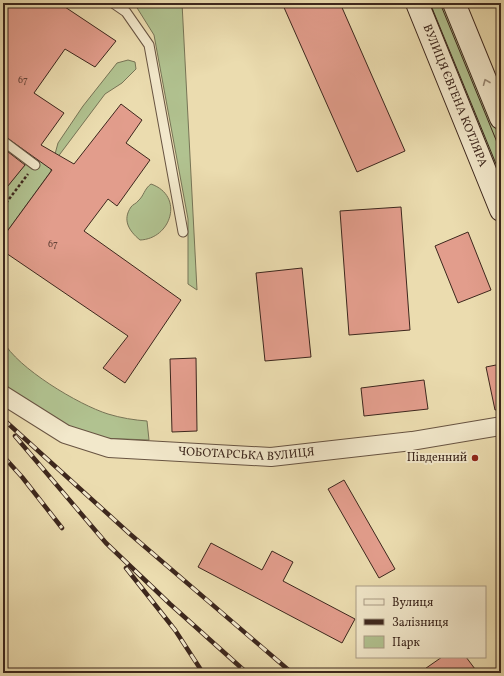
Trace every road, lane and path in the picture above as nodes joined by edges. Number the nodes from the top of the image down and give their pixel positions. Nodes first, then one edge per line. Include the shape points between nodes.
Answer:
1 (113, 3) edge
2 (417, 3) edge
3 (454, 3) edge
4 (501, 118) edge
5 (3, 141) edge
6 (35, 165) joint
7 (3, 207) edge
8 (501, 210) edge
9 (183, 232) dead end
10 (3, 395) edge
11 (501, 426) edge

1 - 9 lane via 126,12 149,45
2 - 8 main road, ВУЛИЦЯ ЄВГЕНА КОТЛЯРА
4 -> 3 main road
5 - 6 lane
6 - 7 path
10 - 11 street, ЧОБОТАРСЬКА ВУЛИЦЯ via 65,434 109,448 271,457 412,441

